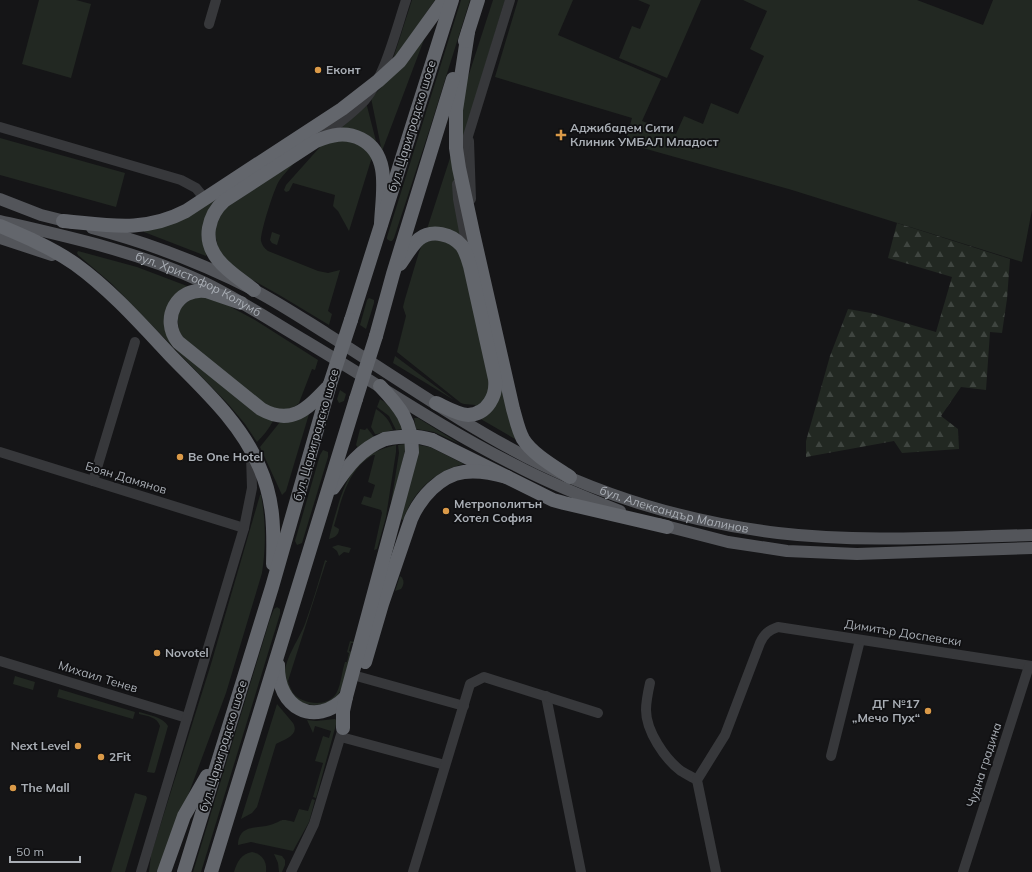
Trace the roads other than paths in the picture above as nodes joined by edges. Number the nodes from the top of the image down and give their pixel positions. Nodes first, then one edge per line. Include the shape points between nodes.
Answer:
1 (216, 0) edge
2 (406, 0) edge
3 (444, 0) edge
4 (452, 0) edge
5 (478, 0) edge
6 (510, 0) edge
7 (209, 24) dead end
8 (468, 32) junction
9 (378, 81) junction
10 (0, 127) edge
11 (469, 135) junction
12 (316, 141) junction
13 (459, 168) junction
14 (0, 199) edge
15 (205, 199) junction
16 (0, 204) edge
17 (42, 215) junction
18 (0, 220) edge
19 (63, 221) junction
20 (381, 224) junction
21 (0, 226) edge
22 (473, 233) junction
23 (0, 238) edge
24 (74, 263) junction
25 (470, 266) junction
26 (393, 274) junction
27 (254, 290) junction
28 (241, 303) junction
29 (135, 342) dead end
30 (353, 350) joint
31 (330, 384) junction
32 (380, 386) junction
33 (436, 403) junction
34 (251, 448) junction
35 (0, 452) edge
36 (507, 477) junction
37 (570, 477) junction
38 (93, 481) junction
39 (324, 502) junction
40 (667, 527) junction
41 (244, 528) junction
42 (1032, 535) edge
43 (1032, 548) edge
44 (272, 587) junction
45 (282, 640) junction
46 (860, 640) junction
47 (0, 661) edge
48 (1031, 666) edge
49 (360, 678) junction
50 (650, 683) dead end
51 (546, 696) junction
52 (346, 697) junction
53 (464, 706) junction
54 (598, 713) dead end
55 (187, 718) junction
56 (342, 733) junction
57 (831, 756) dead end
58 (219, 757) junction
59 (445, 765) junction
60 (697, 780) junction
61 (149, 846) junction
62 (141, 872) edge
63 (146, 872) edge
64 (164, 872) edge
65 (184, 872) edge
66 (211, 872) edge
67 (291, 872) edge
68 (413, 872) edge
69 (581, 872) edge
70 (716, 872) edge
71 (963, 872) edge

1 - 7 street
2 - 9 street
3 - 9 highway via 400,61
4 - 20 highway, бул. Цариградско шосе
5 - 8 highway, бул. Цариградско шосе
6 - 11 street
8 - 13 highway via 456,110
8 - 26 highway, бул. Цариградско шосе
9 - 12 street via 352,114
9 - 15 highway via 342,109
10 - 15 street via 182,180 196,188
11 - 13 street
11 - 22 street
12 - 20 highway via 332,135 348,134 362,140 374,150 381,162 383,173
12 - 27 highway via 224,201 210,221 208,238 218,260
13 - 22 highway
13 - 25 street via 458,199
14 - 17 main road, бул. Христофор Колумб
15 - 19 highway via 178,215 153,224 124,226
16 - 17 main road
17 - 19 main road, бул. Христофор Колумб
18 - 28 main road, бул. Христофор Колумб via 144,258 205,283
19 - 27 main road, бул. Христофор Колумб via 146,243 179,255
20 - 31 highway, бул. Цариградско шосе, bridge
21 - 24 highway via 37,242
22 - 37 highway via 520,432 531,448
23 - 24 main road
24 - 34 highway via 110,292 136,318 226,414
25 - 26 highway via 466,252 458,243 449,237 434,234 414,244
25 - 33 highway via 495,379 495,391 486,407 475,414 463,414
26 - 39 highway, бул. Цариградско шосе, bridge
27 - 30 main road, бул. Христофор Колумб
28 - 31 highway via 206,291 192,292 175,306 170,320 172,332 178,342 261,409 271,414 285,417 297,414 312,404
28 - 32 main road, бул. Христофор Колумб
29 - 38 street
30 - 33 main road, бул. Александър Малинов
31 - 44 highway, бул. Цариградско шосе
32 - 40 main road, бул. Александър Малинов via 462,436 538,477 620,512
32 - 52 highway via 407,420 412,452
33 - 37 main road, бул. Александър Малинов via 516,451
34 - 41 street via 252,488
34 - 44 highway via 266,482 274,517
35 - 38 street, Боян Дамянов
36 - 39 highway, bridge via 432,440 408,436 385,439 356,457
36 - 40 highway via 564,504
36 - 49 highway via 490,473 462,472 438,484 422,500 411,519
37 - 42 main road, бул. Александър Малинов via 671,512 779,533 859,538
38 - 41 street, Боян Дамянов
39 - 45 highway, бул. Цариградско шосе
40 - 43 main road, бул. Александър Малинов via 763,548 824,553
41 - 55 street
44 - 58 highway, бул. Цариградско шосе
45 - 52 highway via 278,673 284,695 290,701 303,710 316,713 329,710
45 - 66 highway, бул. Цариградско шосе
46 - 48 street, Димитър Доспевски
46 - 57 street
46 - 60 street, Димитър Доспевски via 778,627 764,635 725,735
47 - 55 street, Михаил Тенев
48 - 71 street, Чудна градина
49 - 53 street
49 - 56 highway
50 - 60 street via 647,723 667,756 680,770
51 - 53 street via 484,677 470,684
51 - 54 street
51 - 69 street
52 - 56 highway
53 - 59 street
55 - 61 street
56 - 59 street
56 - 67 street via 314,824
58 - 64 highway via 184,816
58 - 65 highway, бул. Цариградско шосе
59 - 68 street
60 - 70 street
61 - 62 street
61 - 63 street

